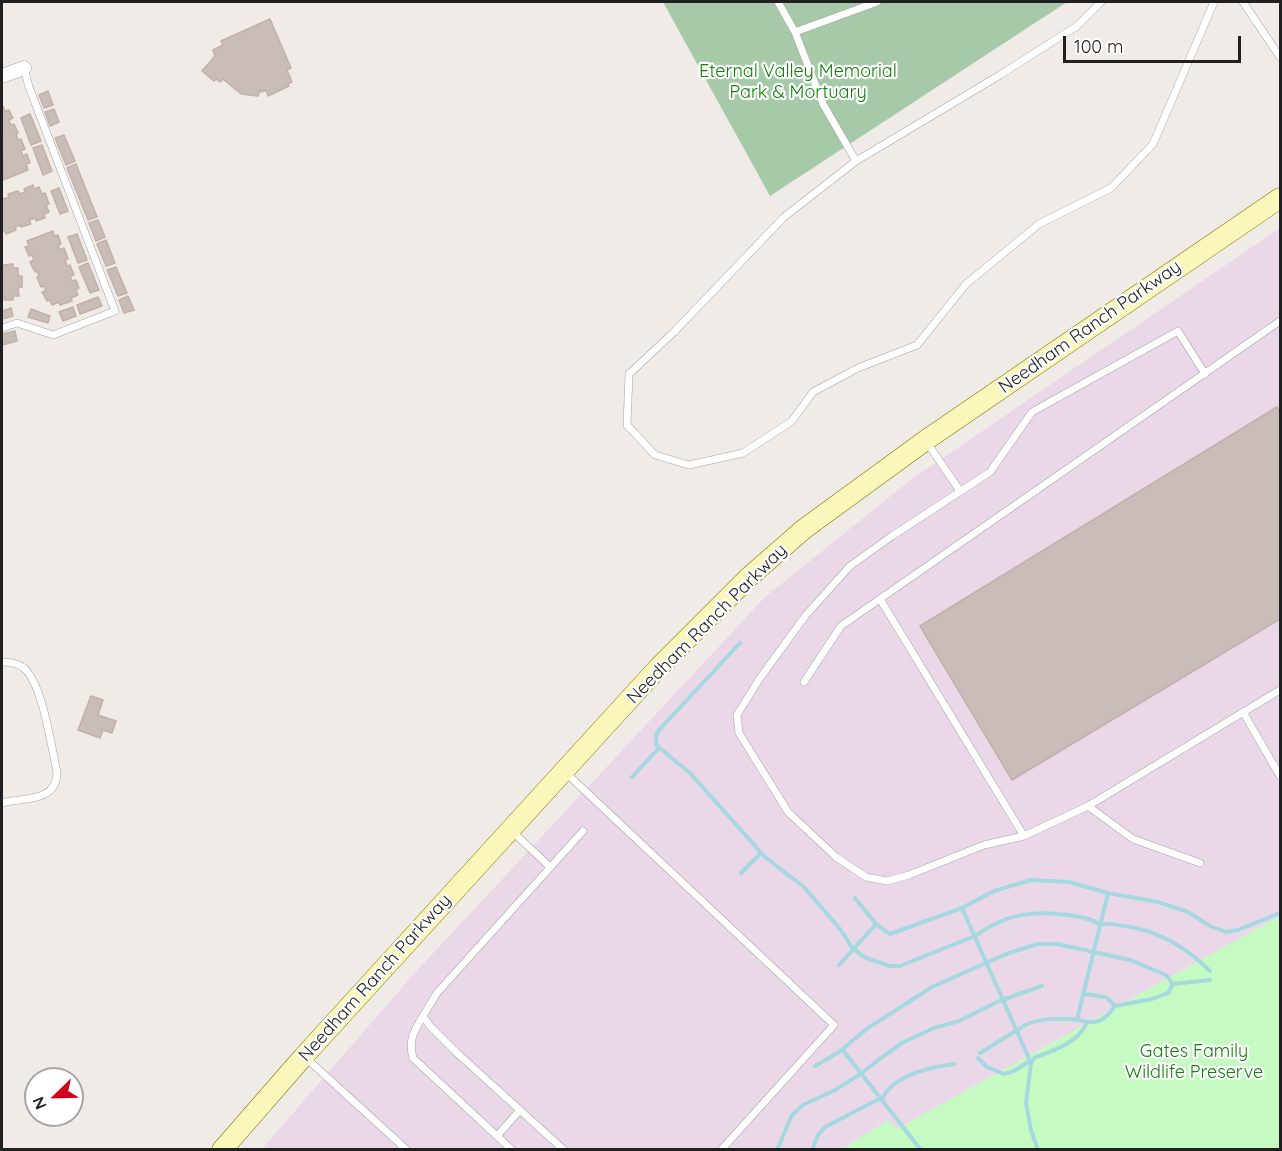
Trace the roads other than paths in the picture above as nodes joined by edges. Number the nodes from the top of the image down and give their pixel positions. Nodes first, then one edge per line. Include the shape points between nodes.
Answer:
1 (778, 2) edge
2 (877, 2) edge
3 (1101, 2) edge
4 (1214, 2) edge
5 (1243, 2) edge
6 (795, 32) junction
7 (1281, 57) edge
8 (24, 68) joint
9 (2, 76) edge
10 (856, 161) junction
11 (1281, 198) edge
12 (1281, 321) edge
13 (2, 328) edge
14 (1205, 374) junction
15 (926, 440) junction
16 (960, 491) junction
17 (880, 599) junction
18 (2, 662) edge
19 (804, 682) dead end
20 (1281, 690) edge
21 (1243, 712) junction
22 (565, 772) junction
23 (1281, 776) edge
24 (2, 803) edge
25 (1088, 806) junction
26 (511, 830) junction
27 (583, 831) dead end
28 (1024, 836) junction
29 (1200, 863) dead end
30 (550, 867) junction
31 (423, 1016) junction
32 (304, 1056) junction
33 (520, 1110) junction
34 (497, 1136) junction
35 (222, 1149) edge
36 (407, 1149) edge
37 (512, 1149) edge
38 (564, 1149) edge
39 (721, 1149) edge

1 - 6 lane
2 - 6 lane
3 - 10 lane via 1077,26
4 - 10 lane via 1153,144 1111,188 1039,224 966,284 917,345 858,368 813,392 792,421 743,453 689,465 655,455 627,426 629,374 784,217
5 - 7 lane
6 - 10 lane via 823,104
8 - 9 street
8 - 13 lane via 115,311 52,335 17,323
11 - 15 street, Needham Ranch Parkway
12 - 14 lane
14 - 16 lane via 1178,331 1032,412 990,472
14 - 17 lane
15 - 16 lane
15 - 22 street, Needham Ranch Parkway via 804,529 749,577 657,669
16 - 28 lane via 850,566 806,615 760,678 738,715 740,733 788,812 836,857 866,877 887,881 984,845
17 - 19 lane via 841,626
17 - 28 lane
18 - 24 lane via 22,666 36,685 57,772 54,787 44,796
20 - 21 lane
21 - 23 lane
21 - 25 lane
22 - 26 street, Needham Ranch Parkway
22 - 39 lane via 834,1025
25 - 28 lane
25 - 29 lane via 1133,839
26 - 30 lane
26 - 32 street, Needham Ranch Parkway
27 - 30 lane
30 - 31 lane via 437,993
31 - 33 lane
31 - 34 lane via 409,1046 413,1058
32 - 35 street, Needham Ranch Parkway
32 - 36 lane
33 - 34 lane
33 - 38 lane
34 - 37 lane

